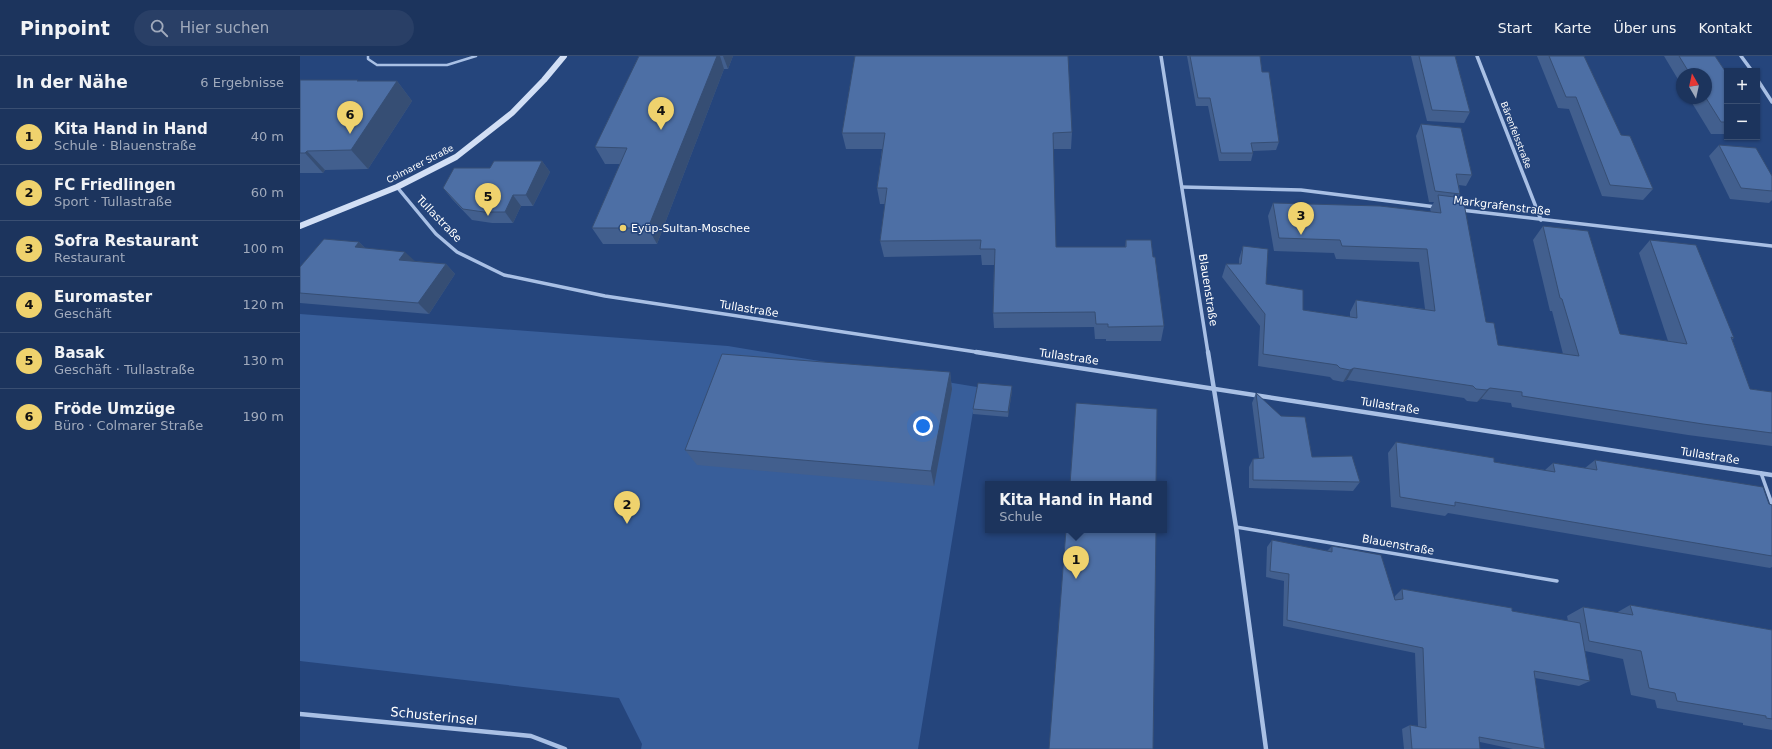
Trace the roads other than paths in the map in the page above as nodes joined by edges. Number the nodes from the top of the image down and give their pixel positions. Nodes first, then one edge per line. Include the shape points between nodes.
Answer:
1 (368, 56) edge
2 (476, 56) edge
3 (564, 56) edge
4 (1161, 56) edge
5 (1477, 56) edge
6 (1740, 56) edge
7 (1750, 68) edge
8 (1760, 84) edge
9 (1772, 102) edge
10 (397, 187) junction
11 (1182, 187) junction
12 (1440, 207) edge
13 (1456, 209) edge
14 (1541, 220) junction
15 (300, 226) edge
16 (1772, 246) edge
17 (1215, 388) junction
18 (1761, 473) junction
19 (1772, 475) edge
20 (1772, 504) edge
21 (1236, 527) junction
22 (1557, 581) dead end
23 (300, 714) edge
24 (565, 749) edge
25 (1266, 749) edge

1 - 2 lane via 368,59 377,65 447,65
3 - 10 main road, Colmarer Straße via 548,77 497,127 455,158
4 - 11 street, Blauenstraße
5 - 14 street, Bärenfelsstraße
6 - 7 street
8 - 9 street
10 - 15 main road, Colmarer Straße
10 - 17 street, Tullastraße via 436,234 457,252 504,275 605,296
11 - 12 street, Markgrafenstraße via 1300,190
11 - 17 street, Blauenstraße
13 - 14 street, Markgrafenstraße
14 - 16 street, Markgrafenstraße
17 - 18 street, Tullastraße
17 - 21 street, Blauenstraße
18 - 19 street, Tullastraße
18 - 20 lane
21 - 22 lane, Blauenstraße
21 - 25 street, Blauenstraße
23 - 24 street, Schusterinsel via 531,736

